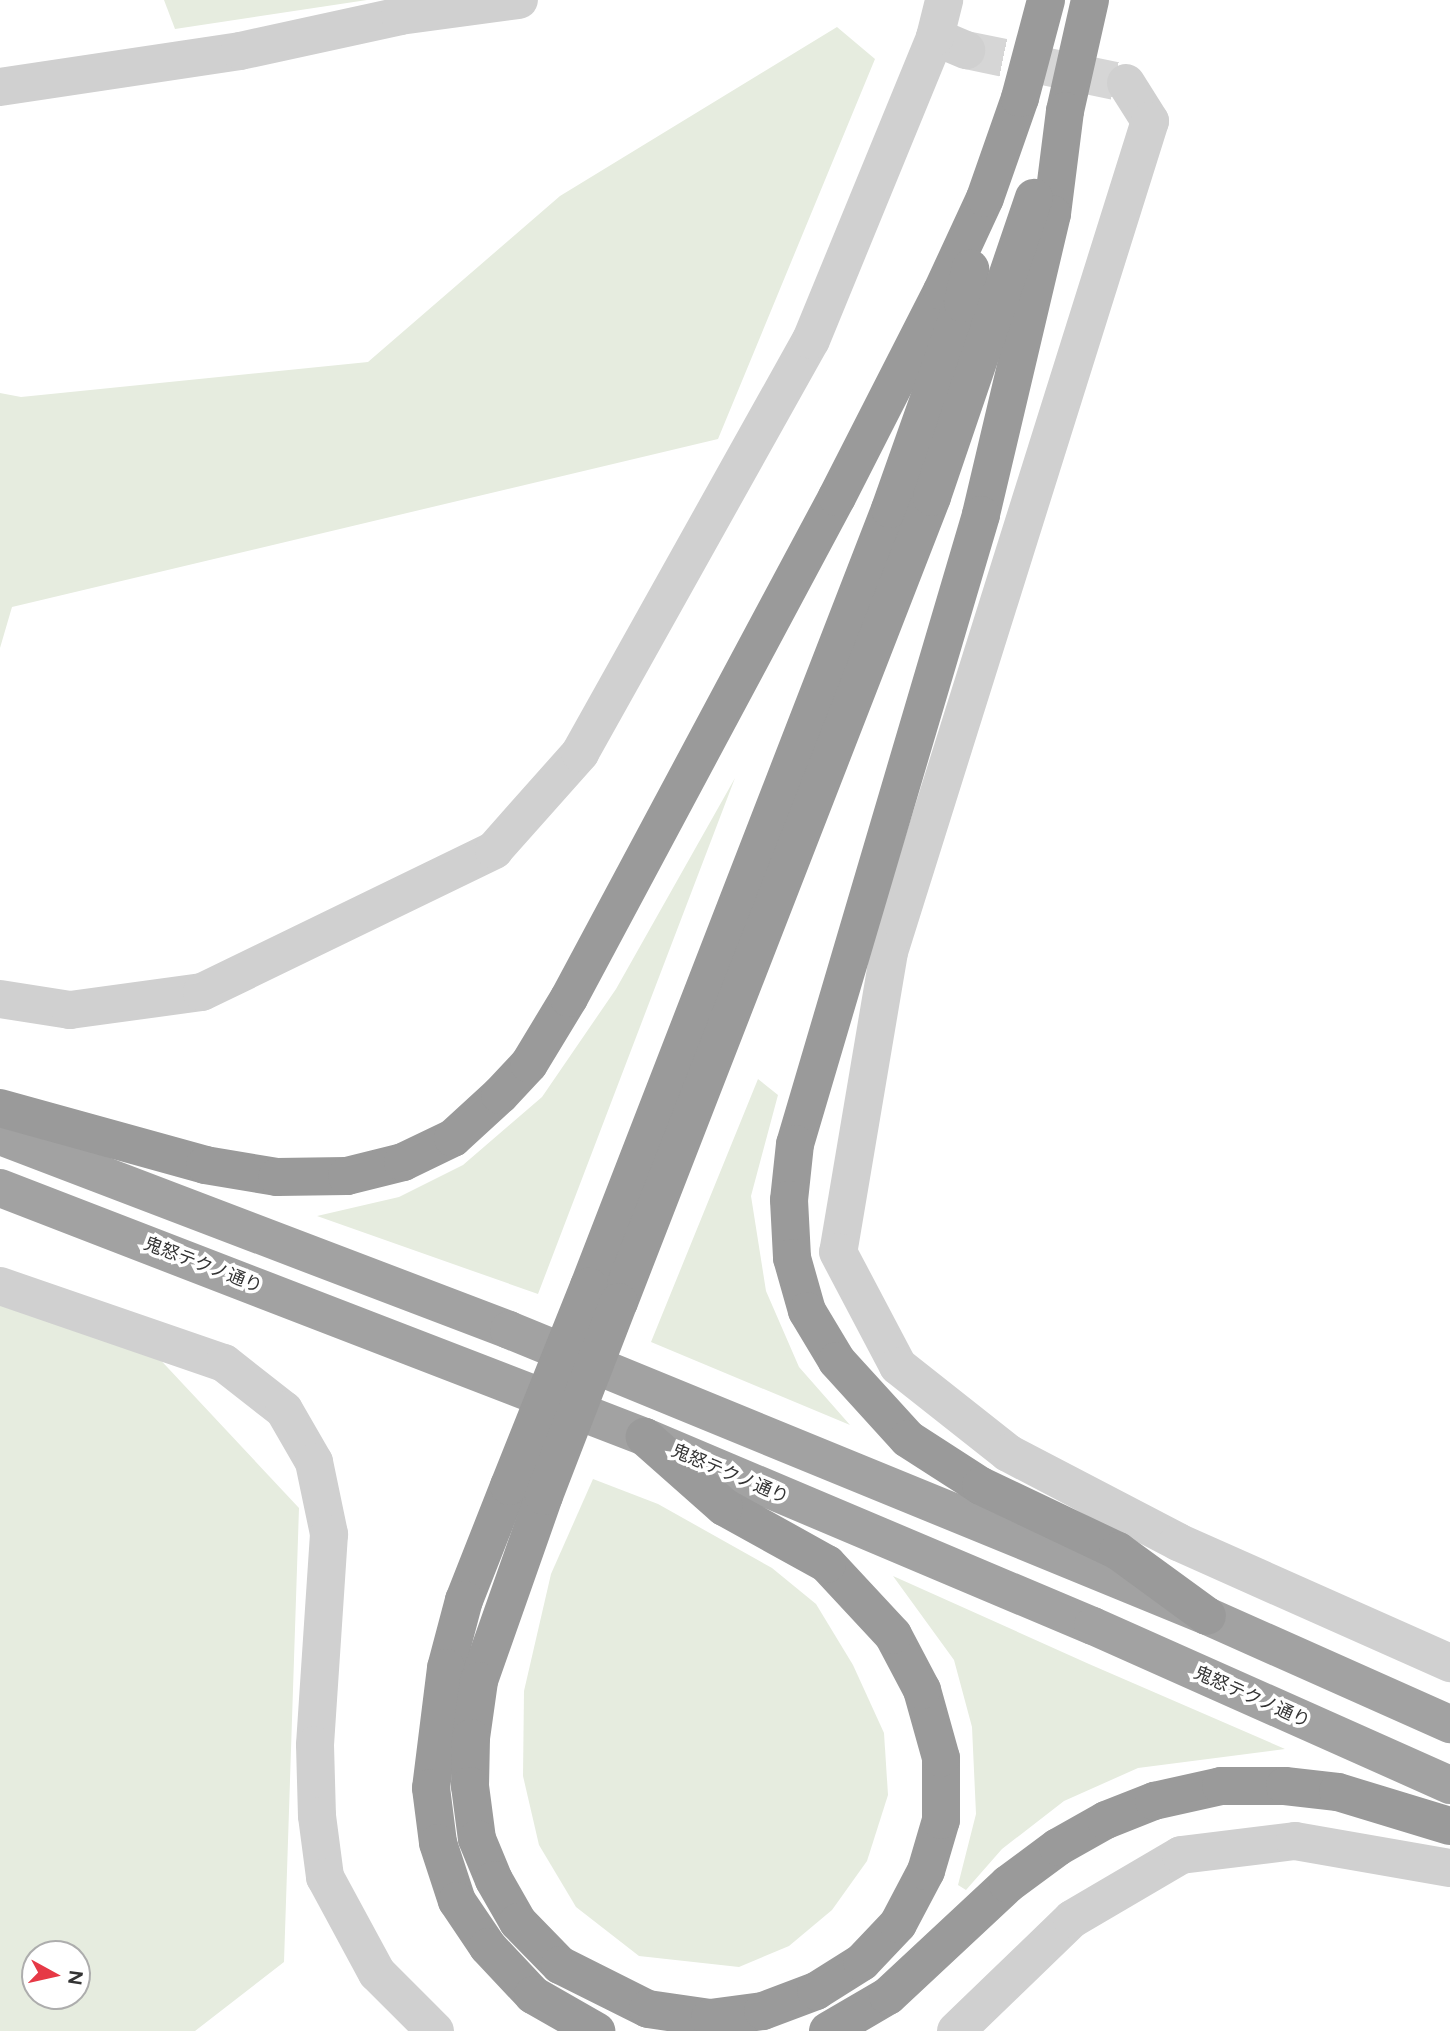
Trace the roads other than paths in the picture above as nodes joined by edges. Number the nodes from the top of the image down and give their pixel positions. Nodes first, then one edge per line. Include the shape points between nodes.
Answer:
1 (519, 0) edge
2 (944, 0) edge
3 (1046, 0) edge
4 (1090, 0) edge
5 (1126, 83) dead end
6 (0, 87) edge
7 (1065, 111) junction
8 (985, 198) junction
9 (0, 999) edge
10 (0, 1108) edge
11 (0, 1136) edge
12 (0, 1188) edge
13 (0, 1286) edge
14 (604, 1294) junction
15 (645, 1437) junction
16 (527, 1491) junction
17 (1207, 1616) junction
18 (1450, 1663) edge
19 (1450, 1724) edge
20 (1450, 1785) edge
21 (1450, 1826) edge
22 (1450, 1868) edge
23 (435, 2031) edge
24 (596, 2031) edge
25 (828, 2031) edge
26 (956, 2031) edge

1 - 6 street via 400,16 240,51
2 - 9 street via 950,44 811,340 580,753 494,850 202,992 70,1010
3 - 8 highway via 1020,99
4 - 7 highway
5 - 18 street via 1150,121 889,952 838,1252 898,1366 1008,1453 1178,1542
7 - 14 highway via 932,497
7 - 17 highway via 1052,214 981,515 795,1144 789,1200 792,1258 807,1311 836,1361 908,1439 981,1486 1118,1551
8 - 10 highway via 837,497 569,998 529,1064 500,1095 453,1138 403,1162 336,1176 277,1177 205,1165
8 - 14 highway via 963,303
11 - 17 highway via 509,1330
12 - 15 highway, 鬼怒テクノ通り
13 - 23 street via 224,1363 284,1410 314,1462 329,1534 315,1745 317,1816 326,1877 377,1973
14 - 16 highway, bridge
15 - 16 highway via 724,1507 827,1564 893,1635 922,1690 941,1758 941,1820 926,1871 898,1924 862,1962 816,1991 763,2011 710,2018 648,2009 560,1965 519,1922 494,1880 477,1839 470,1786 471,1738 479,1681
15 - 20 highway, 鬼怒テクノ通り via 1093,1626
16 - 24 highway via 464,1600 446,1668 431,1788 438,1843 457,1901 488,1947 533,1995
17 - 19 highway
21 - 25 highway via 1338,1792 1285,1786 1221,1786 1154,1801 1106,1820 1058,1847 1007,1884 888,1996
22 - 26 street via 1295,1841 1181,1855 1072,1919

